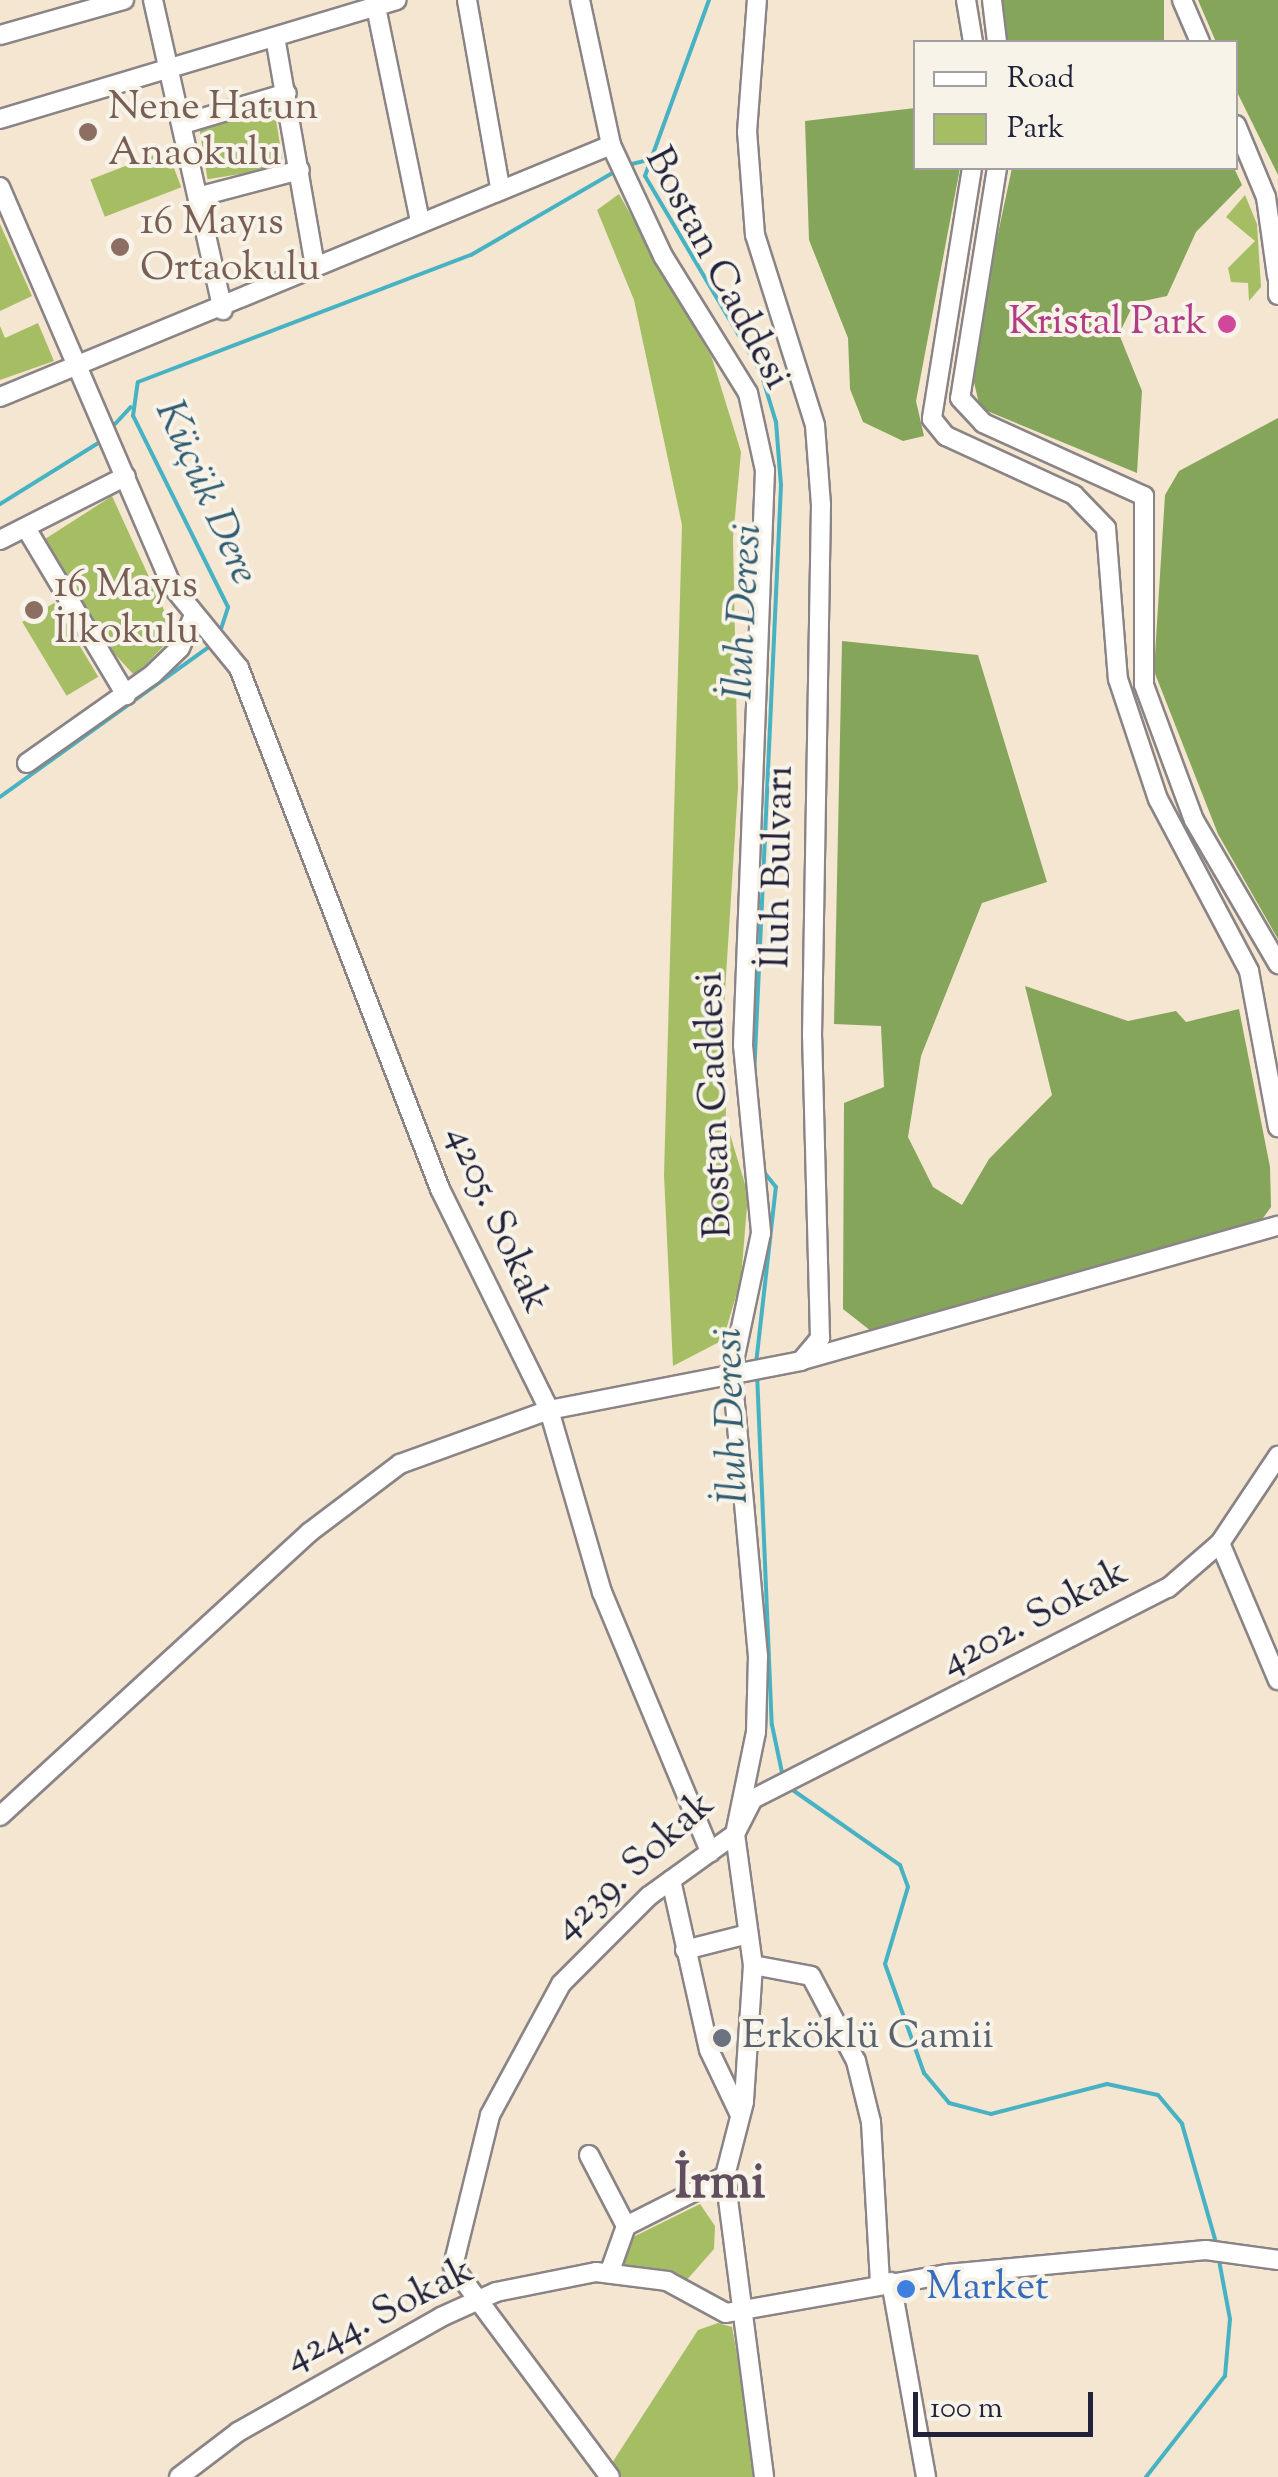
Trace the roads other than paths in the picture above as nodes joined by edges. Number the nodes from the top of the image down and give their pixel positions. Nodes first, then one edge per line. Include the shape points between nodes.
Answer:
1 (49, 0) edge
2 (124, 0) edge
3 (152, 0) edge
4 (397, 0) edge
5 (468, 0) edge
6 (580, 0) edge
7 (756, 0) edge
8 (966, 0) edge
9 (992, 0) edge
10 (1182, 0) edge
11 (376, 7) junction
12 (54, 21) junction
13 (0, 36) edge
14 (275, 37) junction
15 (973, 40) edge
16 (997, 40) edge
17 (1199, 40) edge
18 (170, 67) junction
19 (286, 93) junction
20 (0, 119) edge
21 (186, 123) junction
22 (1238, 129) edge
23 (611, 146) junction
24 (300, 170) junction
25 (972, 170) edge
26 (997, 170) edge
27 (0, 187) edge
28 (500, 188) junction
29 (200, 196) junction
30 (1272, 196) edge
31 (4, 211) edge
32 (420, 222) junction
33 (315, 268) junction
34 (1278, 283) edge
35 (222, 310) junction
36 (74, 372) junction
37 (0, 398) edge
38 (126, 476) junction
39 (26, 528) junction
40 (0, 540) edge
41 (198, 621) junction
42 (126, 695) junction
43 (27, 763) dead end
44 (1278, 964) edge
45 (1278, 1127) edge
46 (1278, 1226) edge
47 (793, 1362) junction
48 (737, 1370) junction
49 (548, 1410) junction
50 (1278, 1456) edge
51 (1220, 1543) junction
52 (1278, 1680) edge
53 (786, 1783) joint
54 (0, 1816) edge
55 (734, 1834) junction
56 (710, 1852) junction
57 (671, 1880) junction
58 (748, 1934) junction
59 (685, 1950) junction
60 (754, 1965) junction
61 (740, 2115) junction
62 (590, 2155) dead end
63 (725, 2176) junction
64 (626, 2226) junction
65 (1278, 2260) edge
66 (610, 2271) junction
67 (886, 2283) junction
68 (479, 2300) junction
69 (744, 2311) junction
70 (179, 2477) edge
71 (610, 2477) edge
72 (764, 2477) edge
73 (926, 2477) edge

1 - 12 street
2 - 12 street
3 - 18 street
4 - 11 street
5 - 28 street
6 - 23 street, Bostan Caddesi
7 - 47 street, İluh Bulvarı via 746,132 755,235 816,425 821,505 812,1036 823,1323
8 - 15 street
9 - 16 street
10 - 17 street
11 - 14 street
11 - 32 street
12 - 13 street
14 - 18 street
14 - 19 street
18 - 20 street
18 - 21 street
19 - 21 street
19 - 24 street
21 - 29 street
22 - 30 street
23 - 28 street
23 - 48 street, Bostan Caddesi via 664,256 748,393 765,470 743,1046 761,1233
24 - 29 street
24 - 33 street
25 - 45 street via 932,420 946,436 1074,495 1106,528 1118,679 1158,799 1249,970
26 - 44 street via 960,398 983,424 1144,496 1144,685 1194,820
27 - 31 street, 4205. Sokak
28 - 32 street
29 - 35 street
30 - 34 street
31 - 36 street, 4205. Sokak
32 - 33 street
33 - 35 street
35 - 36 street
36 - 37 street
36 - 38 street, 4205. Sokak
38 - 39 street
38 - 41 street, 4205. Sokak
39 - 40 street
39 - 42 street
41 - 42 street via 180,648
41 - 49 street, 4205. Sokak via 239,668 440,1188
42 - 43 street
46 - 47 street
47 - 48 street
48 - 49 street
48 - 55 street, Bostan Caddesi via 758,1656 756,1732
49 - 54 street via 455,1437 372,1483
49 - 56 street, 4205. Sokak via 602,1592
50 - 51 street, 4202. Sokak
51 - 52 street
51 - 53 street, 4202. Sokak via 1168,1588 1078,1640
53 - 55 street, 4239. Sokak via 753,1799
55 - 56 street, 4239. Sokak
55 - 58 street, Bostan Caddesi
56 - 57 street, 4239. Sokak
57 - 59 street
57 - 68 street, 4239. Sokak via 561,1984 508,2074 452,2255
58 - 59 street
58 - 60 street, Bostan Caddesi
59 - 61 street via 718,2079
60 - 61 street, Bostan Caddesi
60 - 67 street via 811,1976 856,2061 870,2122
61 - 63 street, Bostan Caddesi
62 - 64 street
63 - 64 street
63 - 69 street, Bostan Caddesi
64 - 66 street
65 - 67 street via 1206,2250
66 - 68 street, 4244. Sokak
66 - 69 street, 4244. Sokak via 667,2281 712,2310
67 - 69 street
67 - 73 street
68 - 70 street, 4244. Sokak via 238,2432
68 - 71 street, 4239. Sokak
69 - 72 street, Bostan Caddesi

